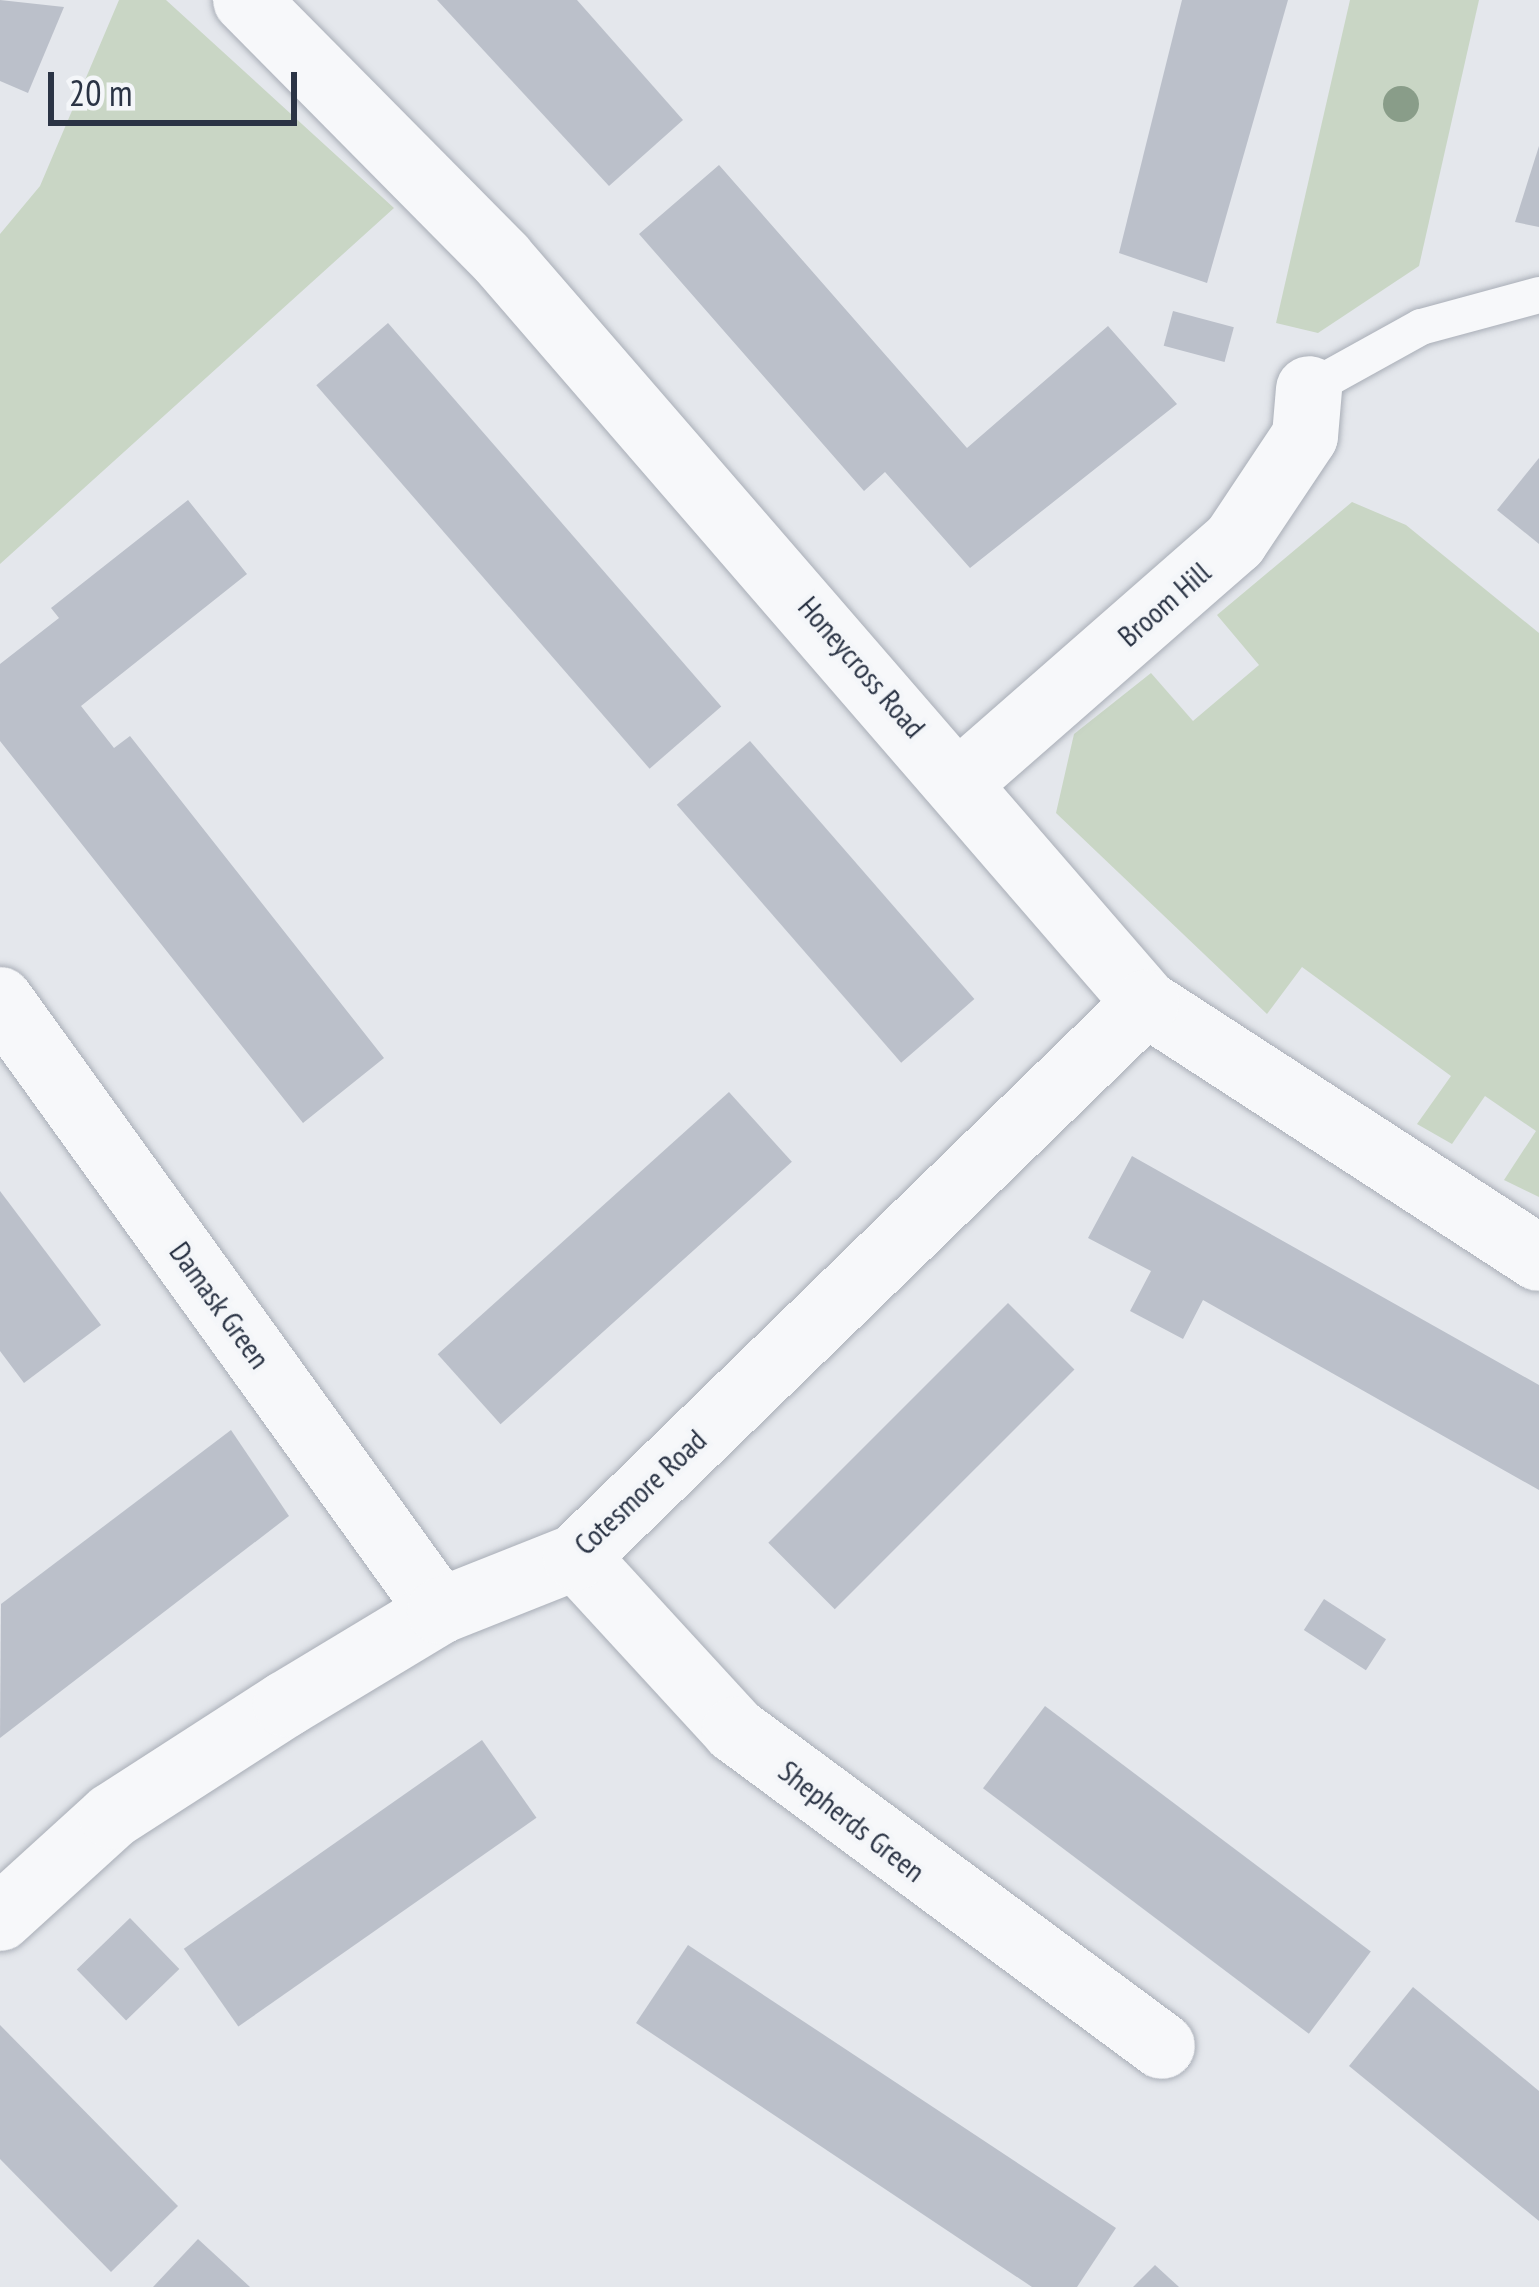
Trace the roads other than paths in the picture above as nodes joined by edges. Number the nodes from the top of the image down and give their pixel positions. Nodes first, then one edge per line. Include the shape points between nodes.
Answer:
1 (246, 0) edge
2 (1539, 295) edge
3 (1309, 389) joint
4 (962, 780) junction
5 (0, 1000) edge
6 (1146, 1004) junction
7 (1539, 1258) edge
8 (576, 1557) junction
9 (440, 1611) junction
10 (0, 1918) edge
11 (1162, 2046) dead end

1 - 4 street, Honeycross Road via 502,259
2 - 3 lane via 1421,327
3 - 4 street, Broom Hill via 1305,436 1235,541
4 - 6 street, Honeycross Road
5 - 9 street, Damask Green
6 - 7 street, Honeycross Road
6 - 8 street, Cotesmore Road
8 - 9 street, Cotesmore Road
8 - 11 street, Shepherds Green via 735,1730
9 - 10 street, Cotesmore Road via 112,1816

